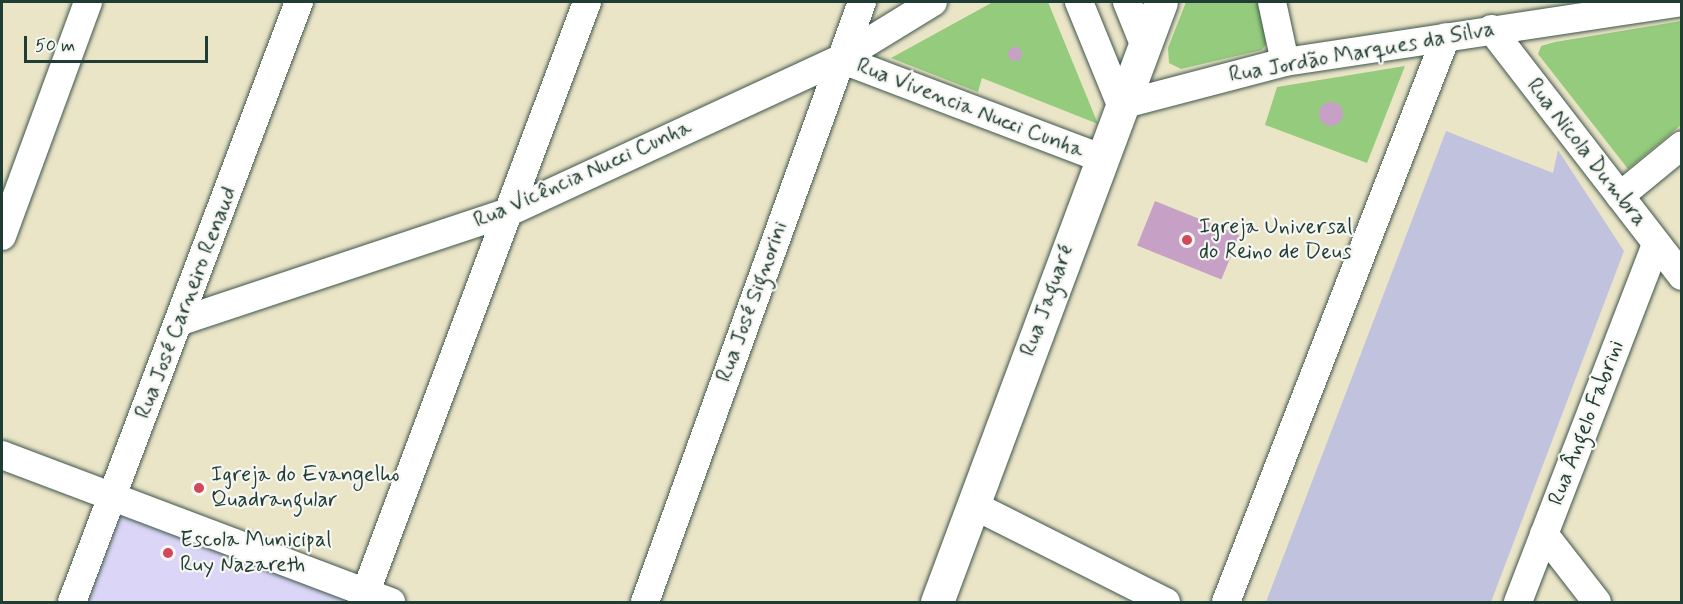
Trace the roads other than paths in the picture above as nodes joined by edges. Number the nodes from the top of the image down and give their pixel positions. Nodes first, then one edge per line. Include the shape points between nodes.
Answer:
1 (88, 2) edge
2 (299, 2) edge
3 (587, 2) edge
4 (862, 2) edge
5 (933, 2) edge
6 (1079, 2) edge
7 (1127, 2) edge
8 (1161, 2) edge
9 (1272, 2) edge
10 (1681, 2) edge
11 (1491, 29) junction
12 (1446, 37) junction
13 (1144, 44) junction
14 (840, 59) junction
15 (1286, 62) junction
16 (1121, 105) junction
17 (1682, 145) edge
18 (1100, 158) junction
19 (1620, 196) junction
20 (508, 212) junction
21 (2, 236) edge
22 (1656, 243) junction
23 (1682, 276) edge
24 (181, 321) junction
25 (2, 455) edge
26 (113, 497) junction
27 (973, 505) junction
28 (1544, 534) junction
29 (373, 599) edge
30 (72, 603) edge
31 (645, 603) edge
32 (937, 603) edge
33 (1166, 603) edge
34 (1226, 603) edge
35 (1518, 603) edge
36 (1597, 603) edge

1 - 21 street
2 - 24 street, Rua José Carneiro Renaud
3 - 20 street
4 - 14 street, Rua José Signorini
5 - 14 street, Rua Vicência Nucci Cunha
6 - 16 street
7 - 13 street
8 - 13 street, Rua Jaguaré
9 - 15 street
10 - 11 street, Rua Jordão Marques da Silva
11 - 12 street, Rua Jordão Marques da Silva
11 - 19 street, Rua Nicola Dumbra
12 - 15 street, Rua Jordão Marques da Silva
12 - 34 street
13 - 16 street, Rua Jaguaré
14 - 18 street, Rua Vivencia Nucci Cunha
14 - 20 street, Rua Vicência Nucci Cunha
14 - 31 street, Rua José Signorini
15 - 16 street, Rua Jordão Marques da Silva
16 - 18 street, Rua Jaguaré
17 - 19 street
18 - 27 street, Rua Jaguaré
19 - 22 street, Rua Nicola Dumbra
20 - 24 street, Rua Vicência Nucci Cunha
20 - 29 street
22 - 23 street, Rua Nicola Dumbra
22 - 28 street, Rua Ângelo Fabrini
24 - 26 street, Rua José Carneiro Renaud
25 - 26 street
26 - 29 street
26 - 30 street, Rua José Carneiro Renaud
27 - 32 street, Rua Jaguaré
27 - 33 street
28 - 35 street, Rua Ângelo Fabrini
28 - 36 street

